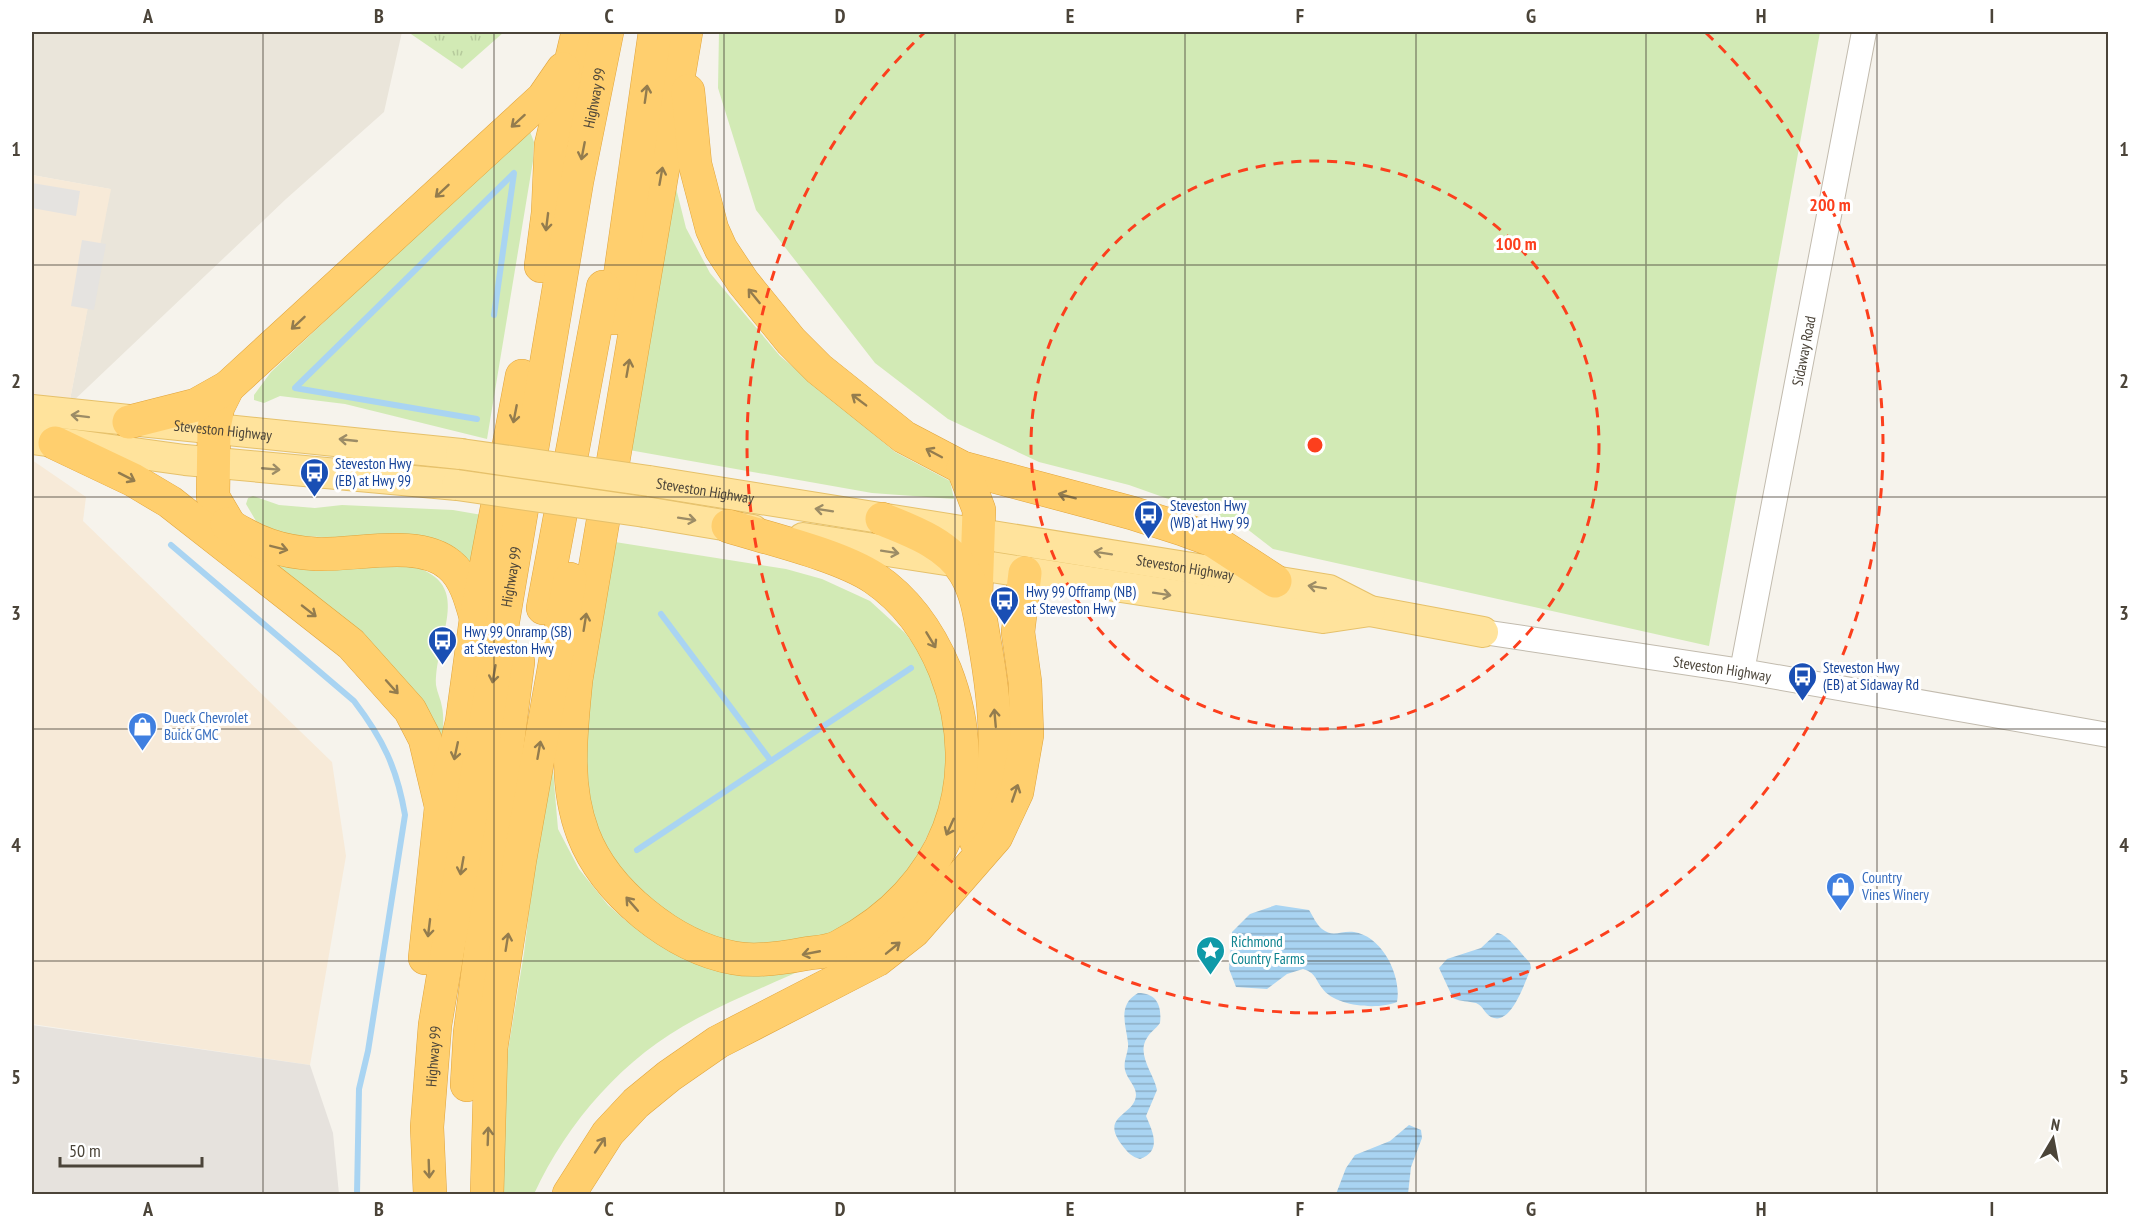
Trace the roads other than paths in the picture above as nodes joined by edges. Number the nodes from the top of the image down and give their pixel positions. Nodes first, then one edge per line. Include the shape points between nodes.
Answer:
1 (607, 32) edge
2 (624, 32) edge
3 (1864, 32) edge
4 (675, 35) edge
5 (574, 46) edge
6 (638, 152) junction
7 (228, 387) junction
8 (32, 410) edge
9 (129, 422) junction
10 (214, 428) junction
11 (44, 441) edge
12 (212, 463) junction
13 (963, 468) junction
14 (882, 519) junction
15 (227, 524) junction
16 (728, 526) junction
17 (980, 533) junction
18 (1025, 573) junction
19 (970, 575) junction
20 (266, 577) junction
21 (1275, 581) junction
22 (1370, 611) junction
23 (476, 619) junction
24 (1483, 632) joint
25 (1742, 671) junction
26 (2109, 735) edge
27 (441, 808) junction
28 (499, 813) junction
29 (960, 876) junction
30 (442, 986) junction
31 (430, 1194) edge
32 (467, 1194) edge
33 (487, 1194) edge
34 (569, 1194) edge

1 -> 30 highway, Highway 99 via 577,181
2 - 28 highway via 600,184 532,542
3 - 25 street, Sidaway Road
6 -> 4 highway
13 -> 4 highway via 904,437 819,369 791,341 721,249 695,165
16 -> 4 highway via 804,549 874,578 919,621 935,647 953,692 963,740 962,787 940,849 909,893 876,924 837,948 789,957 735,958 683,940 637,911 608,875 584,835 571,790 570,744 576,680
5 -> 7 highway via 543,98
5 -> 23 highway via 551,145 541,267
6 - 28 highway via 619,202 552,568
33 -> 6 highway via 491,1048 520,859 597,424
7 - 9 highway via 196,405
7 - 10 highway via 218,407
9 -> 8 main road, Steveston Highway
9 - 10 main road, Steveston Highway
10 - 12 highway
14 -> 10 main road, Steveston Highway, bridge via 461,454
11 - 12 main road, Steveston Highway
11 -> 20 highway via 133,480 170,502
12 - 15 highway via 213,497
12 -> 16 main road, Steveston Highway, bridge via 457,485
13 - 17 highway via 979,510
21 -> 13 highway via 1212,540 1182,529
14 - 17 main road, Steveston Highway
14 - 19 highway via 936,544
15 - 20 highway
15 -> 23 highway via 254,542 293,551 318,554 414,550 437,557 461,577
16 -> 19 main road, Steveston Highway
17 - 19 highway
21 -> 17 main road, Steveston Highway
18 - 19 main road, Steveston Highway
18 -> 22 main road, Steveston Highway via 1323,618
29 -> 18 highway via 996,837 1017,792 1027,735 1018,632
29 -> 19 highway via 981,830 991,789 996,734 992,681
20 -> 27 highway via 351,644 410,710 425,739
22 -> 21 main road, Steveston Highway via 1329,590
22 - 24 main road, Steveston Highway
23 -> 27 highway via 462,722
24 - 25 street, Steveston Highway
25 - 26 street, Steveston Highway
27 -> 30 highway via 425,958
28 - 32 highway via 470,1033
34 -> 29 highway via 608,1133 669,1076 718,1042 877,960 914,931
30 -> 31 highway, Highway 99 via 427,1127

